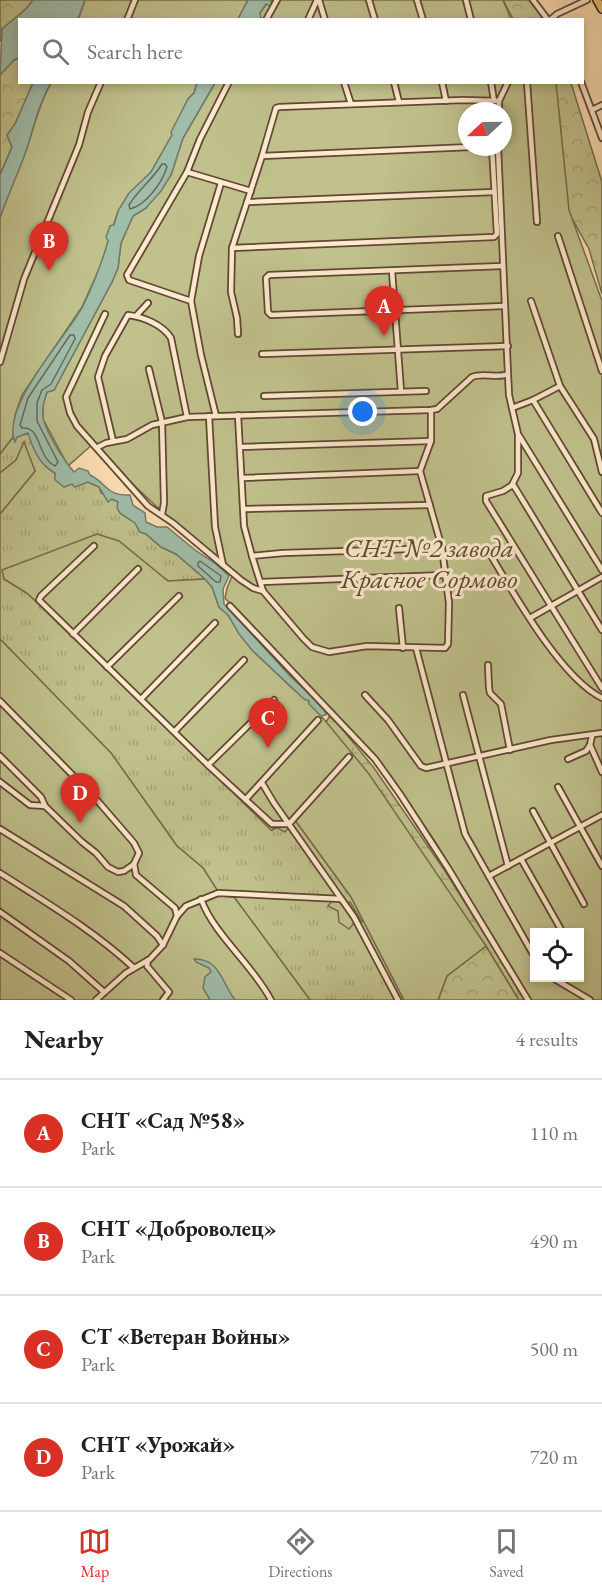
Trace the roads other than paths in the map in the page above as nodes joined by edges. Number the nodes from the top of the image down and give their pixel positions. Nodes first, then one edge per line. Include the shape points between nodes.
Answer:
1 (135, 0) edge
2 (278, 0) edge
3 (318, 0) edge
4 (369, 0) edge
5 (417, 0) edge
6 (466, 0) edge
7 (533, 0) edge
8 (587, 0) edge
9 (597, 0) edge
10 (602, 9) edge
11 (128, 18) edge
12 (267, 18) edge
13 (309, 18) edge
14 (324, 18) edge
15 (374, 18) edge
16 (422, 18) edge
17 (470, 18) edge
18 (547, 18) edge
19 (552, 18) edge
20 (100, 84) edge
21 (229, 84) edge
22 (345, 84) edge
23 (394, 84) edge
24 (442, 84) edge
25 (491, 84) edge
26 (507, 84) edge
27 (527, 84) edge
28 (582, 84) edge
29 (446, 101) junction
30 (494, 101) junction
31 (399, 102) junction
32 (351, 104) junction
33 (602, 105) edge
34 (592, 110) junction
35 (602, 138) edge
36 (458, 148) edge
37 (262, 156) junction
38 (493, 156) edge
39 (498, 156) edge
40 (187, 172) junction
41 (221, 183) junction
42 (250, 190) junction
43 (495, 192) junction
44 (247, 202) junction
45 (537, 222) dead end
46 (558, 236) dead end
47 (232, 248) junction
48 (502, 266) junction
49 (392, 271) junction
50 (191, 301) junction
51 (531, 301) dead end
52 (148, 303) dead end
53 (505, 306) junction
54 (395, 310) junction
55 (105, 314) dead end
56 (136, 316) junction
57 (238, 334) dead end
58 (508, 346) junction
59 (398, 351) junction
60 (262, 354) dead end
61 (0, 362) edge
62 (149, 369) dead end
63 (602, 371) edge
64 (508, 374) junction
65 (560, 386) junction
66 (400, 391) junction
67 (426, 391) dead end
68 (264, 396) dead end
69 (533, 400) junction
70 (512, 408) junction
71 (431, 410) junction
72 (238, 415) junction
73 (209, 416) junction
74 (216, 416) junction
75 (187, 417) junction
76 (162, 422) junction
77 (518, 434) junction
78 (112, 441) junction
79 (431, 441) junction
80 (98, 447) junction
81 (240, 447) junction
82 (420, 471) junction
83 (602, 472) edge
84 (243, 478) junction
85 (512, 486) junction
86 (602, 495) edge
87 (595, 500) junction
88 (430, 505) junction
89 (244, 509) junction
90 (602, 513) edge
91 (162, 514) junction
92 (94, 546) dead end
93 (442, 548) junction
94 (490, 554) dead end
95 (252, 556) junction
96 (223, 566) junction
97 (138, 569) dead end
98 (602, 570) edge
99 (445, 575) junction
100 (602, 577) edge
101 (261, 582) junction
102 (263, 591) junction
103 (578, 591) junction
104 (179, 596) dead end
105 (230, 606) dead end
106 (550, 606) junction
107 (399, 608) dead end
108 (530, 618) junction
109 (216, 623) dead end
110 (602, 630) edge
111 (73, 634) junction
112 (403, 648) junction
113 (416, 648) junction
114 (244, 660) dead end
115 (488, 664) dead end
116 (107, 667) junction
117 (602, 688) edge
118 (365, 695) dead end
119 (463, 695) dead end
120 (602, 698) edge
121 (141, 699) junction
122 (274, 700) dead end
123 (0, 701) edge
124 (318, 720) dead end
125 (175, 731) junction
126 (602, 733) edge
127 (592, 736) junction
128 (590, 745) junction
129 (510, 750) junction
130 (0, 756) edge
131 (478, 756) junction
132 (349, 757) dead end
133 (568, 759) dead end
134 (445, 764) junction
135 (208, 765) junction
136 (602, 772) edge
137 (0, 782) edge
138 (262, 783) junction
139 (558, 787) dead end
140 (246, 799) junction
141 (45, 806) junction
142 (533, 811) dead end
143 (602, 815) edge
144 (289, 824) junction
145 (581, 827) junction
146 (0, 829) edge
147 (551, 843) junction
148 (521, 859) junction
149 (134, 864) junction
150 (508, 866) junction
151 (602, 866) edge
152 (0, 873) edge
153 (489, 876) junction
154 (201, 899) junction
155 (341, 899) junction
156 (584, 904) dead end
157 (0, 912) edge
158 (177, 916) junction
159 (560, 928) edge
160 (163, 945) junction
161 (530, 949) edge
162 (0, 953) edge
163 (148, 960) junction
164 (134, 968) junction
165 (560, 982) edge
166 (104, 992) junction
167 (71, 1000) edge
168 (96, 1000) edge
169 (163, 1000) edge
170 (271, 1000) edge
171 (398, 1000) edge
172 (528, 1000) edge
173 (590, 1000) edge

1 - 11 street
2 - 12 street
3 - 13 street
3 - 14 street
4 - 15 street
5 - 16 street
6 - 17 street
7 - 18 street
8 - 19 street
9 - 10 main road
20 - 61 street via 24,279
21 - 40 street
22 - 32 street
23 - 31 street
24 - 29 street
25 - 30 street
26 - 30 street
27 - 45 street
28 - 34 street
29 - 30 street
29 - 31 street
31 - 32 street
32 - 37 street via 276,108
33 - 34 street
34 - 35 street
36 - 37 street
37 - 42 street
38 - 43 street
39 - 48 street
40 - 41 street
40 - 50 street via 128,275 129,280
41 - 42 street
41 - 50 street via 199,256
42 - 44 street
43 - 44 street
43 - 47 street via 497,234 491,238
44 - 47 street
46 - 63 street
47 - 57 street via 231,292
48 - 49 street
48 - 53 street
49 - 54 street
49 - 54 street via 269,275 267,312 271,315
50 - 74 street
51 - 65 street
52 - 56 street
53 - 54 street
53 - 58 street
54 - 59 street
55 - 80 street via 66,397 77,426
56 - 75 street via 166,330 171,338
56 - 78 street via 125,317 100,366 98,377
58 - 59 street
58 - 64 street
59 - 60 street
59 - 66 street
62 - 76 street
64 - 70 street
64 - 71 street via 472,377
65 - 69 street
65 - 83 street via 594,439
66 - 67 street
66 - 68 street
69 - 70 street
69 - 87 street
70 - 77 street
71 - 72 street
71 - 79 street
72 - 74 street
72 - 81 street
73 - 74 street
73 - 75 street
73 - 96 street via 215,527
75 - 76 street
76 - 78 street via 127,439
76 - 91 street
77 - 85 street via 518,473
77 - 98 street
78 - 80 street
79 - 81 street
79 - 82 street
80 - 91 street via 147,506
81 - 84 street
82 - 84 street
82 - 88 street
84 - 89 street
85 - 103 street
85 - 106 street via 485,499
86 - 87 street
87 - 90 street
88 - 89 street
88 - 93 street
89 - 95 street
91 - 96 street
92 - 111 street via 39,600
93 - 95 street
93 - 99 street
94 - 108 street
95 - 101 street
96 - 102 street
97 - 111 street
99 - 101 street
99 - 113 street via 448,644 445,648
100 - 103 street
101 - 102 street
102 - 112 street via 319,650
103 - 106 street
103 - 110 street
104 - 116 street
105 - 172 street via 375,759 448,868
106 - 108 street
106 - 117 street
107 - 112 street
108 - 120 street via 566,669
109 - 121 street
111 - 116 street
112 - 113 street
113 - 134 street
114 - 125 street
115 - 129 street via 490,693 501,704
116 - 121 street
118 - 134 street via 421,766
119 - 131 street
121 - 125 street
122 - 135 street
123 - 149 street via 134,843 140,853
124 - 138 street
125 - 135 street
126 - 127 street
127 - 128 street
127 - 129 street
128 - 133 street
128 - 136 street
129 - 131 street
130 - 141 street via 41,797
131 - 134 street
131 - 150 street
132 - 144 street
134 - 153 street via 465,834
135 - 140 street
137 - 141 street via 30,805
138 - 140 street
138 - 144 street
139 - 145 street
140 - 144 street via 272,824
141 - 149 street via 108,867 118,872
142 - 147 street
143 - 145 street
144 - 155 street
145 - 147 street
145 - 151 street
146 - 160 street via 124,906
147 - 148 street
147 - 156 street
148 - 150 street
148 - 159 street
149 - 158 street via 136,875 175,908
150 - 153 street
152 - 164 street via 72,918
153 - 161 street
154 - 155 street via 218,893
154 - 158 street
154 - 170 street via 205,911
155 - 171 street
157 - 166 street via 69,961
158 - 160 street
160 - 163 street
162 - 167 street
163 - 164 street
163 - 169 street via 147,966 169,992
164 - 166 street
165 - 173 street
166 - 168 street

